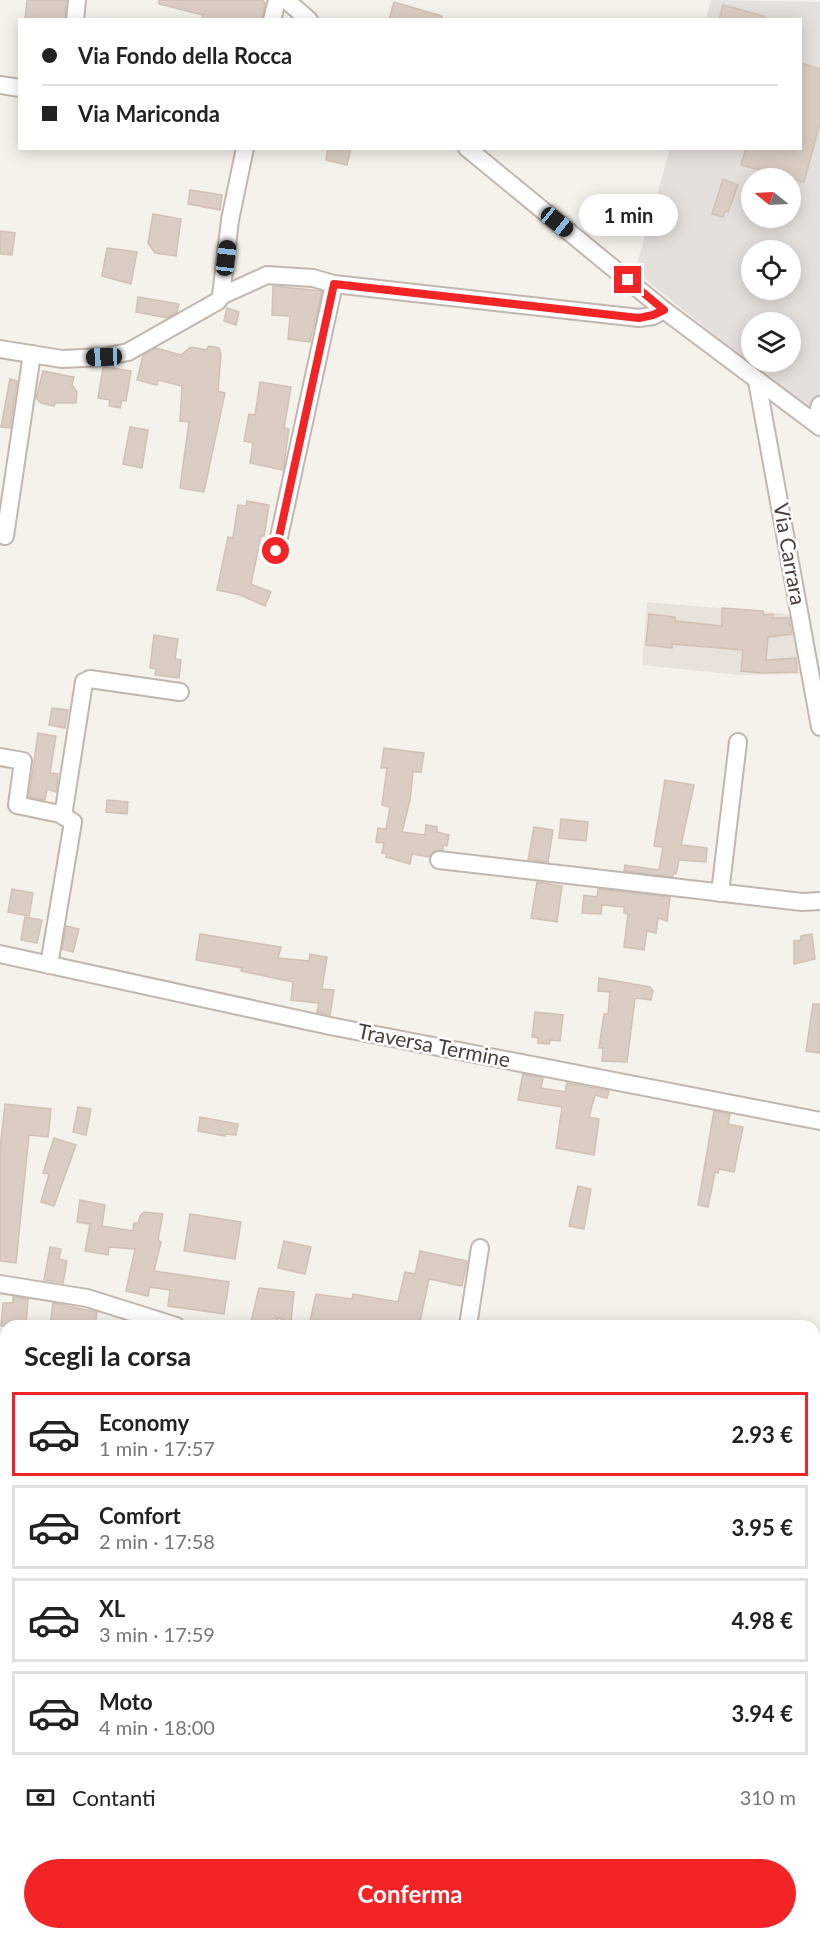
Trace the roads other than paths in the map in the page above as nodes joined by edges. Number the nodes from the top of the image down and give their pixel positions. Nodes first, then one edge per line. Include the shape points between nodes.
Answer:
1 (77, 0) edge
2 (277, 0) edge
3 (286, 0) edge
4 (75, 18) edge
5 (272, 18) edge
6 (307, 18) edge
7 (0, 85) edge
8 (18, 88) edge
9 (245, 150) edge
10 (469, 150) edge
11 (334, 284) junction
12 (221, 296) junction
13 (664, 310) junction
14 (0, 349) edge
15 (32, 354) junction
16 (757, 381) junction
17 (820, 405) edge
18 (818, 425) edge
19 (5, 536) dead end
20 (276, 551) dead end
21 (180, 692) dead end
22 (820, 727) edge
23 (738, 742) dead end
24 (0, 757) edge
25 (63, 816) junction
26 (439, 860) dead end
27 (720, 893) junction
28 (820, 901) edge
29 (0, 954) edge
30 (49, 965) junction
31 (820, 1121) edge
32 (480, 1248) dead end
33 (0, 1284) edge
34 (128, 1309) junction
35 (127, 1320) edge
36 (159, 1320) edge
37 (469, 1320) edge

1 - 4 street
2 - 5 street
3 - 6 street
7 - 8 street
9 - 12 street via 230,220
10 - 13 street
11 - 12 street via 313,278 267,275
11 - 13 street via 639,318
11 - 20 street
12 - 15 street via 201,313 128,352 62,359
13 - 16 street
14 - 15 street
15 - 19 street
16 - 18 street
16 - 22 street, Via Carrara
17 - 18 street
21 - 25 street via 90,679 84,682
23 - 27 street
24 - 25 street via 23,761 17,805
25 - 30 street via 73,822
26 - 27 street
27 - 28 street
29 - 30 street, Traversa Termine
30 - 31 street, Traversa Termine via 330,1026
32 - 37 street
33 - 34 street
34 - 35 street
34 - 36 street

